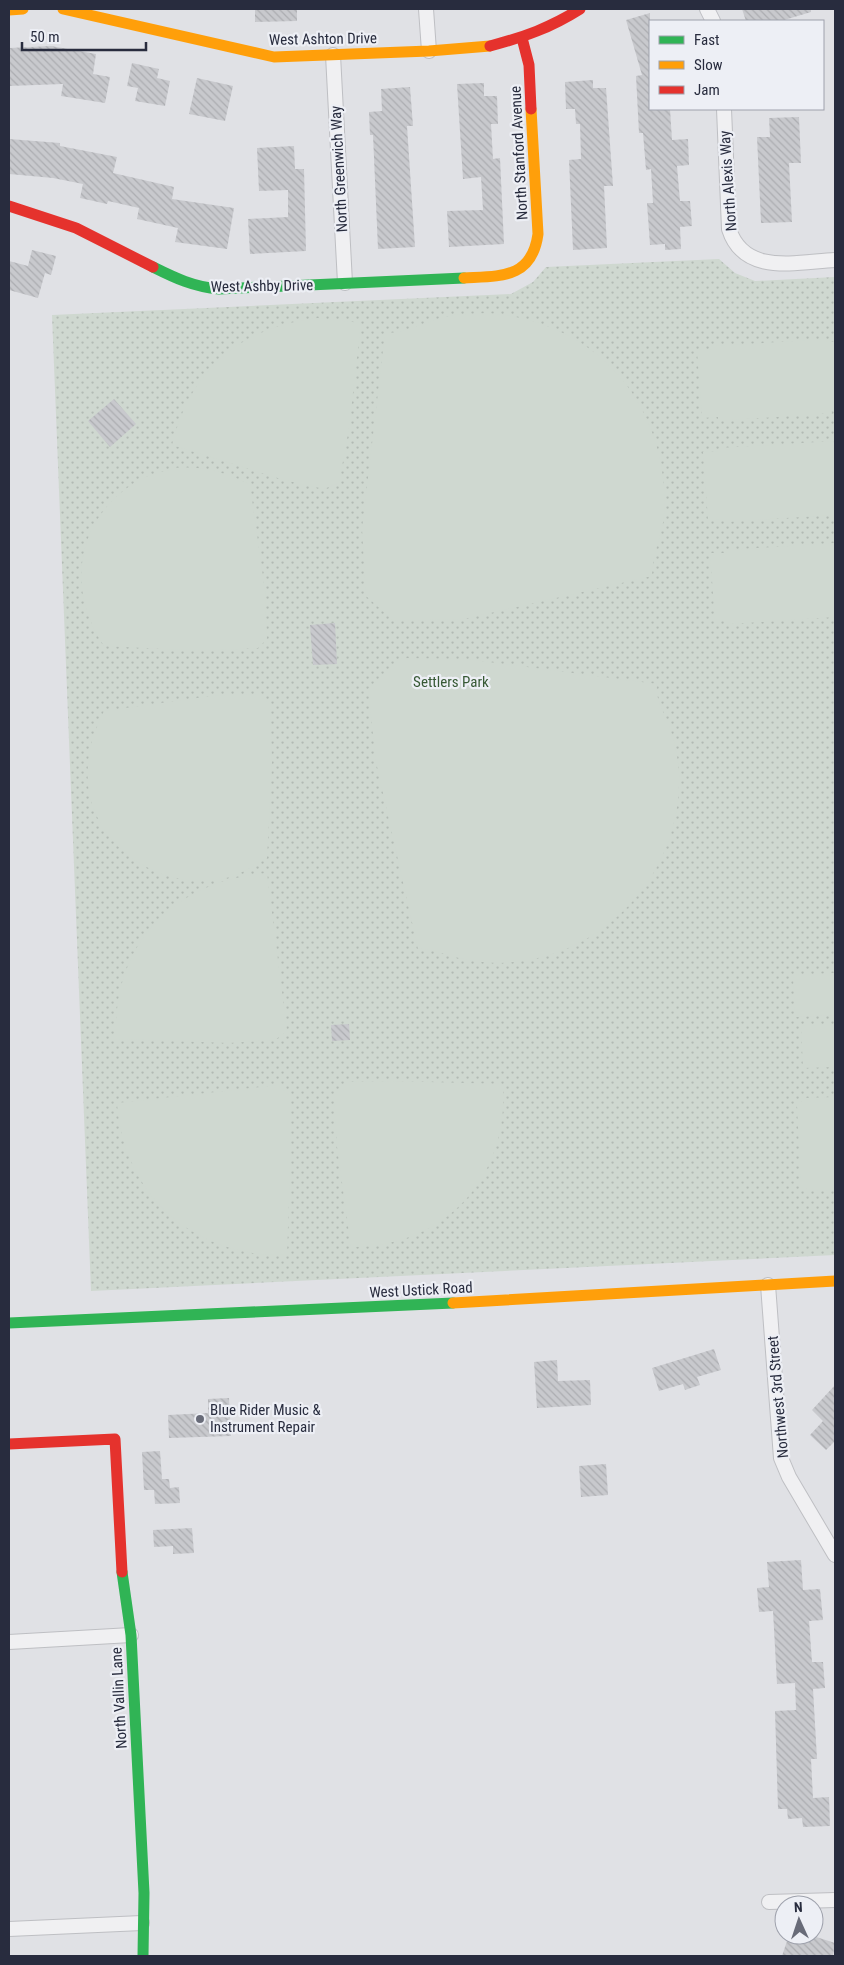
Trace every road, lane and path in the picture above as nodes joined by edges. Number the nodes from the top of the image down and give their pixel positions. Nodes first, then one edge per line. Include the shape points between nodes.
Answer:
1 (23, 9) edge
2 (63, 9) edge
3 (426, 9) edge
4 (580, 9) edge
5 (9, 10) edge
6 (522, 38) junction
7 (429, 51) junction
8 (333, 55) junction
9 (724, 110) edge
10 (9, 206) edge
11 (835, 260) edge
12 (528, 263) joint
13 (346, 283) junction
14 (835, 1281) edge
15 (768, 1284) junction
16 (9, 1324) edge
17 (9, 1444) edge
18 (835, 1555) edge
19 (131, 1636) junction
20 (9, 1642) edge
21 (835, 1900) edge
22 (769, 1902) dead end
23 (142, 1923) junction
24 (9, 1929) edge
25 (143, 1956) edge

1 - 5 street
2 - 8 street, West Ashton Drive via 274,57
3 - 7 street
4 - 6 street, West Ashton Drive via 553,26
6 - 7 street, West Ashton Drive via 489,46
6 - 12 street, North Stanford Avenue via 529,65 538,234 537,250
7 - 8 street, West Ashton Drive
8 - 13 street, North Greenwich Way
9 - 11 street, North Alexis Way via 729,229 740,251 766,263
10 - 13 street, West Ashby Drive via 36,212 71,226 199,287 219,289
12 - 13 street, West Ashby Drive via 504,276
14 - 15 street, West Ustick Road
15 - 16 street, West Ustick Road via 541,1299
15 - 18 street, Northwest 3rd Street via 781,1458
17 - 19 street, North Vallin Lane via 115,1439 122,1578
19 - 20 street
19 - 23 street, North Vallin Lane via 144,1893
21 - 22 street
23 - 24 street
23 - 25 street, North Vallin Lane

